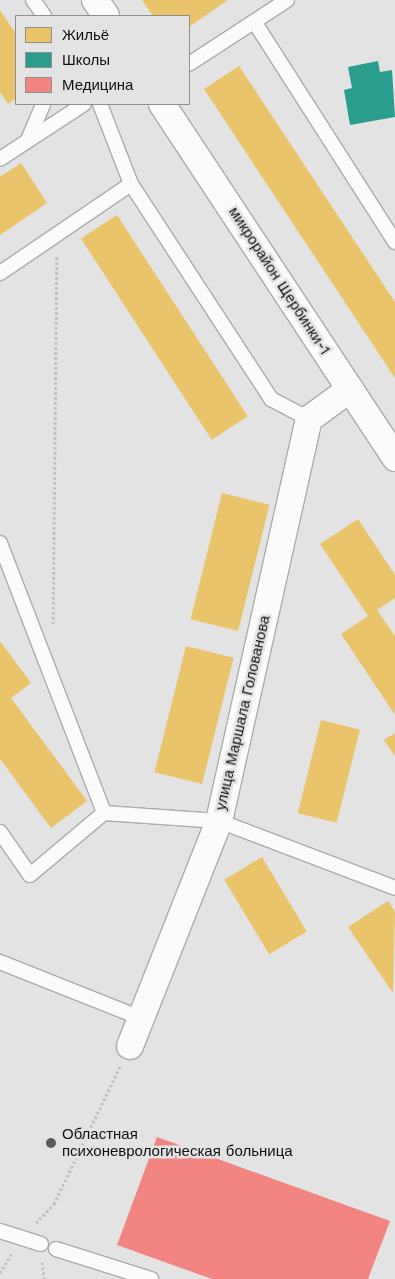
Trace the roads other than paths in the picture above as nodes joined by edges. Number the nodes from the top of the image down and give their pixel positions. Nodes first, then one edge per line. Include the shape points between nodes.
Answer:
1 (33, 0) edge
2 (95, 0) edge
3 (287, 0) edge
4 (43, 15) edge
5 (105, 15) edge
6 (254, 22) junction
7 (190, 63) edge
8 (43, 105) edge
9 (82, 105) edge
10 (100, 105) edge
11 (163, 105) edge
12 (28, 140) junction
13 (0, 159) edge
14 (131, 184) junction
15 (395, 242) edge
16 (0, 273) edge
17 (350, 389) junction
18 (309, 419) junction
19 (395, 458) edge
20 (0, 543) edge
21 (104, 812) junction
22 (219, 821) junction
23 (0, 832) edge
24 (395, 888) edge
25 (0, 962) edge
26 (141, 1018) junction
27 (130, 1046) road end
28 (0, 1231) edge
29 (40, 1244) dead end
30 (56, 1249) dead end
31 (151, 1279) edge

1 - 4 lane
2 - 5 street
3 - 6 lane
6 - 7 lane
6 - 15 lane
8 - 12 lane
9 - 12 lane
10 - 14 lane
11 - 17 street, микрорайон Щербинки-1
12 - 13 lane
14 - 16 lane
14 - 18 lane via 271,399
17 - 18 street
17 - 19 street, микрорайон Щербинки-1
18 - 22 street, улица Маршала Голованова
20 - 21 lane
21 - 22 lane
21 - 23 lane via 30,875
22 - 24 lane
22 - 26 street, улица Маршала Голованова
25 - 26 lane
26 - 27 street, улица Маршала Голованова
28 - 29 lane
30 - 31 lane

